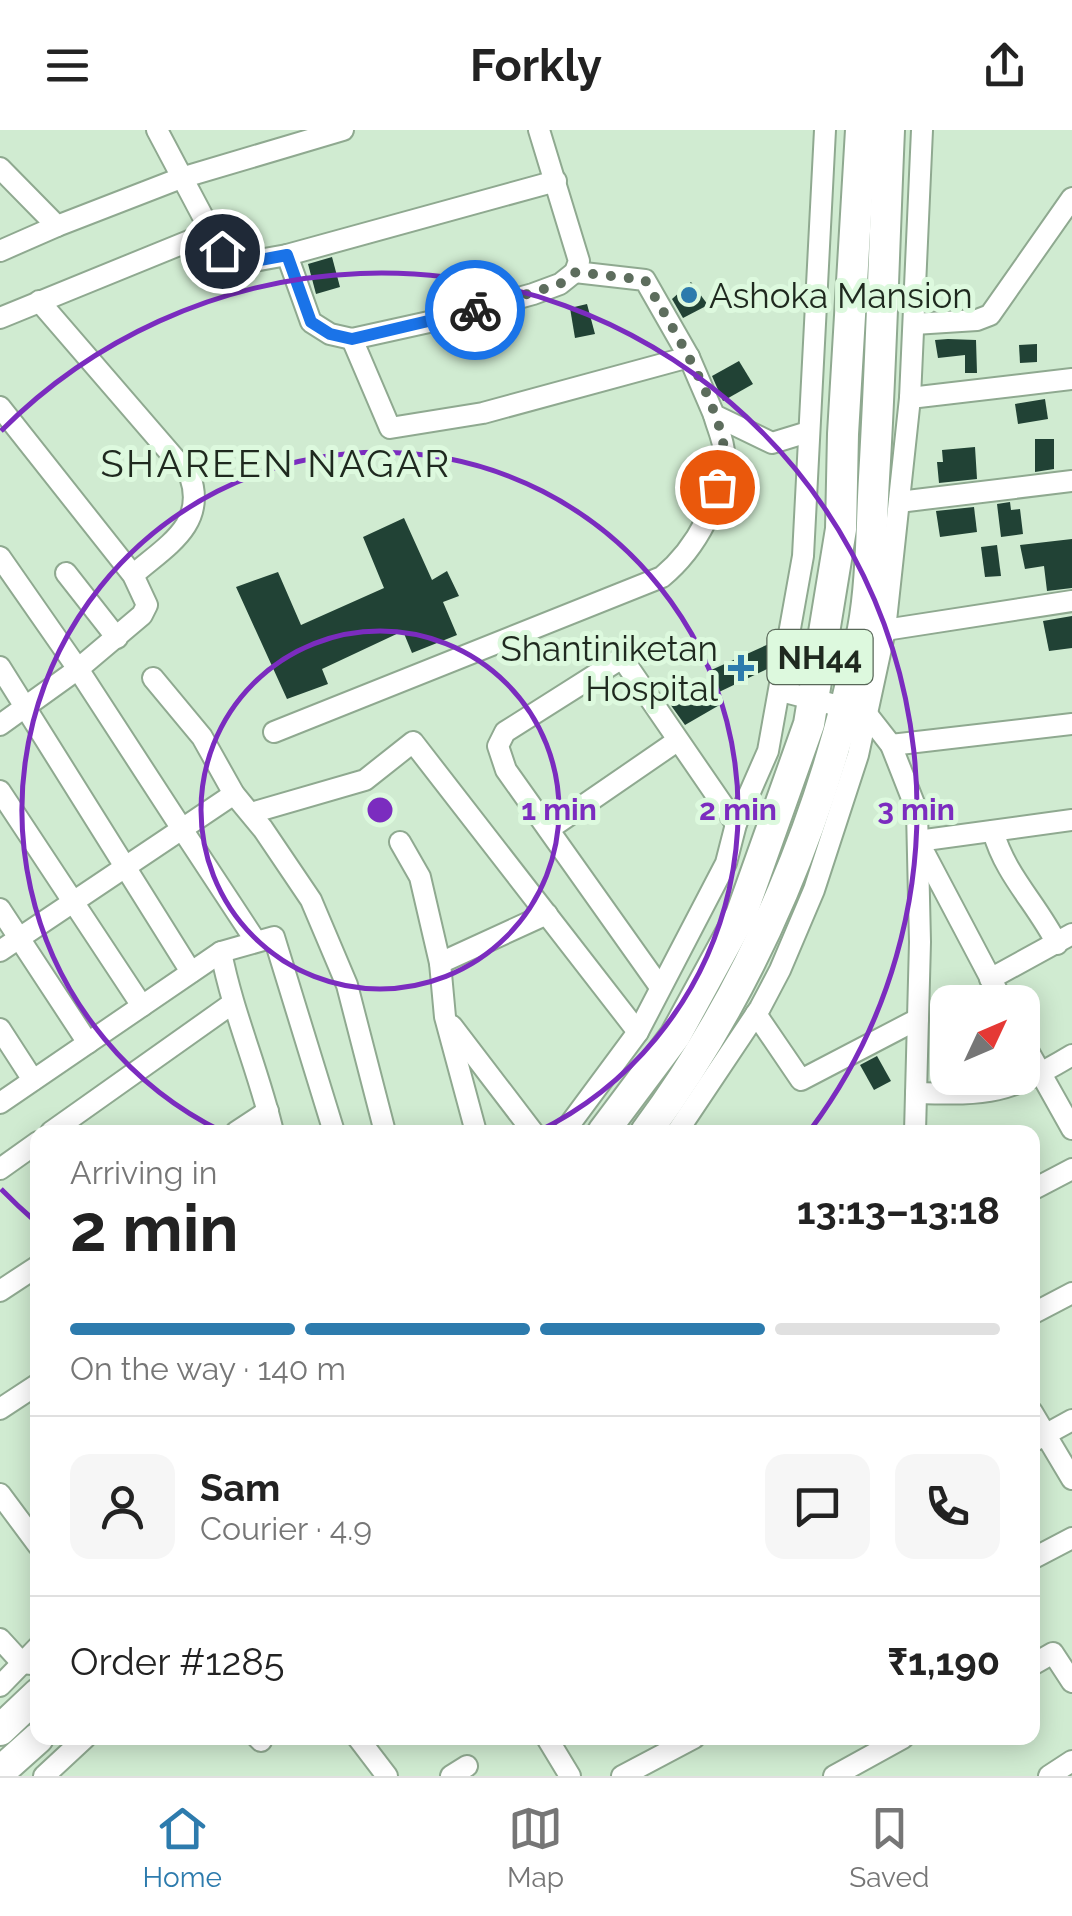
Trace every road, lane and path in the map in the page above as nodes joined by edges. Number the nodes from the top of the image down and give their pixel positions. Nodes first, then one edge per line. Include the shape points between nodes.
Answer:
1 (157, 130) edge
2 (343, 130) edge
3 (539, 130) edge
4 (825, 130) edge
5 (861, 130) edge
6 (889, 130) edge
7 (922, 130) edge
8 (0, 168) edge
9 (182, 178) junction
10 (556, 181) junction
11 (1070, 203) edge
12 (57, 226) junction
13 (210, 232) junction
14 (0, 251) edge
15 (287, 255) junction
16 (576, 272) junction
17 (39, 302) junction
18 (0, 318) edge
19 (914, 324) junction
20 (352, 339) junction
21 (688, 357) junction
22 (1072, 380) edge
23 (910, 398) junction
24 (0, 406) edge
25 (714, 416) junction
26 (808, 432) junction
27 (1072, 481) edge
28 (899, 502) junction
29 (0, 557) edge
30 (66, 573) dead end
31 (133, 575) junction
32 (1072, 601) edge
33 (885, 630) junction
34 (117, 638) junction
35 (0, 667) edge
36 (78, 668) junction
37 (153, 678) dead end
38 (781, 691) junction
39 (28, 706) junction
40 (841, 707) junction
41 (1072, 724) edge
42 (0, 726) edge
43 (274, 732) dead end
44 (677, 741) junction
45 (890, 745) junction
46 (0, 790) edge
47 (234, 794) junction
48 (251, 813) junction
49 (1072, 820) edge
50 (736, 824) junction
51 (182, 828) junction
52 (549, 829) junction
53 (993, 831) junction
54 (918, 841) junction
55 (400, 842) dead end
56 (125, 866) junction
57 (74, 900) junction
58 (0, 909) edge
59 (547, 914) junction
60 (20, 937) junction
61 (1064, 939) edge
62 (256, 940) junction
63 (0, 950) edge
64 (220, 952) junction
65 (440, 963) junction
66 (192, 972) junction
67 (990, 978) junction
68 (994, 985) edge
69 (660, 987) junction
70 (233, 1003) junction
71 (142, 1006) junction
72 (756, 1014) junction
73 (445, 1016) junction
74 (918, 1019) junction
75 (0, 1029) edge
76 (638, 1032) junction
77 (88, 1043) junction
78 (1072, 1055) edge
79 (1040, 1074) joint
80 (34, 1080) junction
81 (916, 1093) junction
82 (930, 1093) edge
83 (0, 1103) edge
84 (693, 1110) junction
85 (268, 1111) junction
86 (63, 1125) edge
87 (247, 1125) edge
88 (271, 1125) edge
89 (332, 1125) edge
90 (383, 1125) edge
91 (474, 1125) edge
92 (528, 1125) edge
93 (569, 1125) edge
94 (609, 1125) edge
95 (651, 1125) edge
96 (683, 1125) edge
97 (701, 1125) edge
98 (915, 1125) edge
99 (1072, 1129) edge
100 (30, 1148) edge
101 (0, 1169) edge
102 (1072, 1169) edge
103 (1040, 1186) edge
104 (30, 1271) edge
105 (0, 1291) edge
106 (1072, 1293) edge
107 (1040, 1310) edge
108 (30, 1389) edge
109 (0, 1408) edge
110 (1072, 1420) edge
111 (1040, 1437) edge
112 (1040, 1439) edge
113 (1072, 1478) edge
114 (0, 1494) edge
115 (30, 1520) edge
116 (1072, 1538) edge
117 (1040, 1555) edge
118 (0, 1639) edge
119 (1040, 1660) edge
120 (30, 1664) edge
121 (1072, 1682) edge
122 (0, 1686) edge
123 (30, 1701) edge
124 (30, 1702) edge
125 (0, 1721) edge
126 (0, 1730) edge
127 (33, 1745) edge
128 (38, 1745) edge
129 (77, 1745) edge
130 (363, 1745) edge
131 (551, 1745) edge
132 (667, 1745) edge
133 (890, 1745) edge
134 (1072, 1761) edge
135 (0, 1772) edge
136 (21, 1776) edge
137 (44, 1776) edge
138 (387, 1776) edge
139 (570, 1776) edge
140 (622, 1776) edge
141 (834, 1776) edge
142 (1049, 1776) edge

1 - 9 street
2 - 9 street
3 - 10 street
4 - 26 street
5 - 40 highway, NH44 via 843,434
6 - 40 highway, NH44 via 864,626
7 - 19 street
8 - 12 street
9 - 12 street
9 - 13 street
10 - 15 street
10 - 16 street via 579,261
11 - 19 street via 990,315
12 - 14 street
13 - 15 street via 238,264
13 - 17 street
15 - 20 street via 311,322
16 - 20 street via 533,294
16 - 21 street via 645,280
17 - 18 street
17 - 31 street via 190,476 197,496 192,518
19 - 23 street
20 - 21 street via 390,428 483,413
21 - 25 street
22 - 23 street
23 - 28 street
24 - 31 street
25 - 26 street via 772,443
25 - 43 street via 724,450 707,522 662,577
26 - 38 street via 802,556
27 - 28 street
28 - 33 street
29 - 36 street
30 - 34 street
31 - 34 street via 147,606
32 - 33 street
33 - 40 street
34 - 36 street
35 - 39 street
36 - 39 street
36 - 51 street
37 - 47 street via 202,736
38 - 40 street
38 - 50 street via 768,752
39 - 42 street
39 - 56 street
40 - 45 street
40 - 72 street via 858,755 814,890
40 - 94 highway, NH44 via 809,724 742,915 675,1036
40 - 95 highway, NH44 via 814,813 767,927 687,1078
41 - 45 street
44 - 50 street
44 - 52 street
44 - 52 street via 622,658 505,732 498,746 506,770
45 - 54 street via 917,811
46 - 57 street
47 - 48 street
47 - 51 street
48 - 59 street via 365,780 413,742
48 - 90 street via 326,931 347,984
49 - 53 street
50 - 69 street via 726,864
51 - 56 street
51 - 62 street
52 - 69 street
53 - 54 street
53 - 61 street via 1004,865
54 - 67 street
54 - 74 street
55 - 65 street via 420,877
56 - 57 street
56 - 66 street
57 - 60 street
57 - 71 street
58 - 60 street
59 - 65 street
59 - 76 street
60 - 63 street
60 - 77 street
61 - 67 street
62 - 64 street
62 - 89 street via 274,937
64 - 66 street
64 - 70 street
65 - 73 street
66 - 71 street
67 - 68 street
69 - 76 street
70 - 85 street
70 - 86 street
71 - 77 street
72 - 74 street via 801,1080
72 - 84 street
73 - 91 street
73 - 92 street
74 - 81 street
75 - 80 street
76 - 93 street
77 - 80 street
78 - 79 street
79 - 99 street
80 - 83 street
81 - 82 street
81 - 98 street
84 - 96 street
84 - 97 street
85 - 87 street
85 - 88 street
100 - 101 street
102 - 103 street
104 - 105 street
106 - 107 street
108 - 109 street
110 - 111 street
112 - 113 street
114 - 115 street
116 - 117 street
118 - 120 street
119 - 121 street via 1053,1653
120 - 122 street
123 - 125 highway
124 - 126 highway
127 - 135 highway
128 - 136 highway
129 - 137 street
130 - 138 street
131 - 139 street
132 - 140 street
133 - 141 street
134 - 142 street

